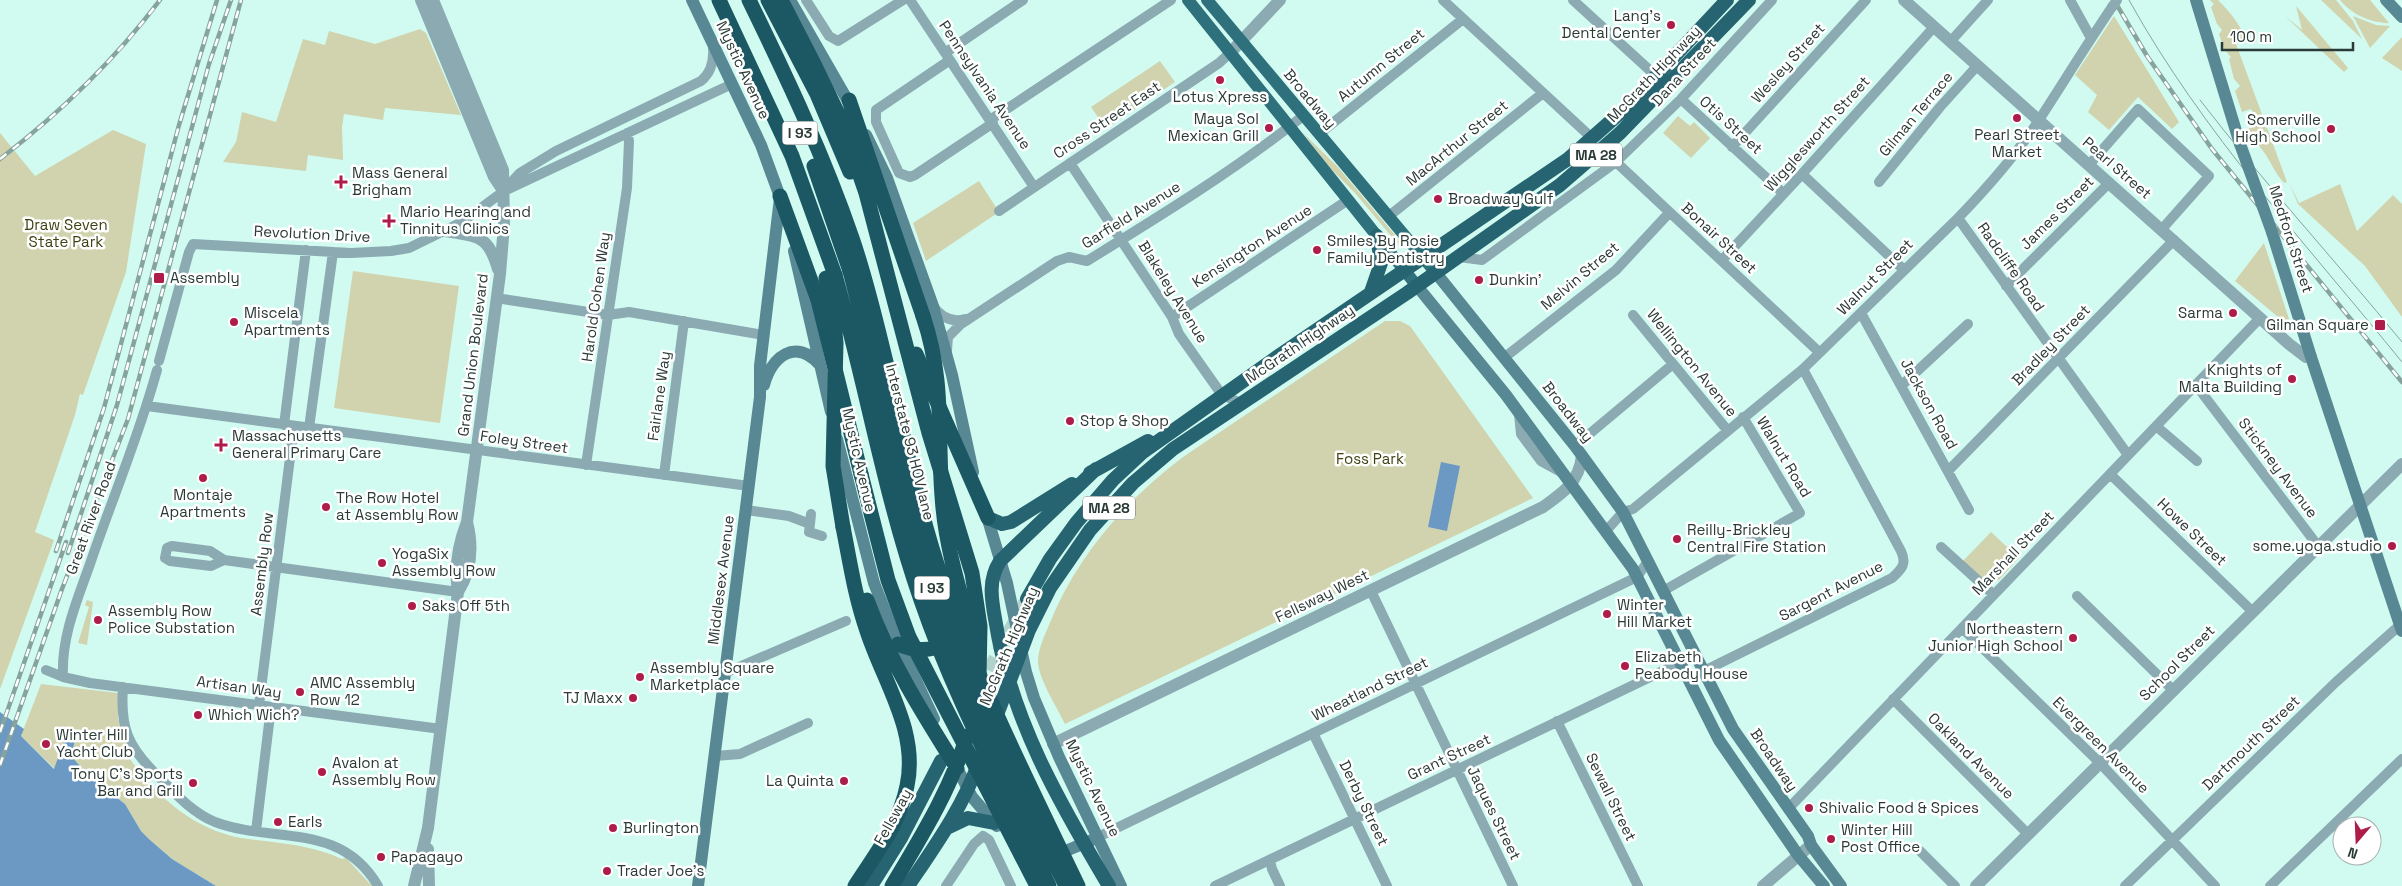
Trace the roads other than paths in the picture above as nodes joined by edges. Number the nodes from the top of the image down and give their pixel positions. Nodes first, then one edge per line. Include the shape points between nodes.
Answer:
1 (421, 0) edge
2 (433, 0) edge
3 (692, 0) edge
4 (719, 0) edge
5 (738, 0) edge
6 (749, 0) edge
7 (768, 0) edge
8 (781, 0) edge
9 (790, 0) edge
10 (806, 0) edge
11 (903, 0) edge
12 (910, 0) edge
13 (1023, 0) edge
14 (1171, 0) edge
15 (1188, 0) edge
16 (1207, 0) edge
17 (1280, 0) edge
18 (1443, 0) edge
19 (1573, 0) edge
20 (1749, 0) edge
21 (1772, 0) edge
22 (1866, 0) edge
23 (1904, 0) edge
24 (1988, 0) edge
25 (2070, 0) edge
26 (2196, 0) edge
27 (2386, 0) edge
28 (1721, 2) edge
29 (2115, 4) edge
30 (2402, 17) edge
31 (1463, 19) junction
32 (1934, 27) junction
33 (2091, 38) junction
34 (1240, 42) junction
35 (1950, 42) junction
36 (713, 44) junction
37 (1230, 52) junction
38 (947, 56) junction
39 (1977, 66) junction
40 (1656, 76) junction
41 (732, 84) junction
42 (1542, 93) junction
43 (1680, 99) junction
44 (848, 100) joint
45 (1303, 116) junction
46 (2038, 121) junction
47 (991, 122) junction
48 (1290, 128) junction
49 (626, 133) junction
50 (1319, 134) junction
51 (1593, 139) junction
52 (1732, 147) junction
53 (1593, 158) junction
54 (1616, 162) junction
55 (1070, 163) junction
56 (2089, 165) junction
57 (1802, 174) junction
58 (1879, 182) dead end
59 (2109, 183) junction
60 (1034, 187) junction
61 (504, 192) junction
62 (1783, 193) junction
63 (780, 196) junction
64 (1348, 200) junction
65 (999, 211) dead end
66 (1669, 213) junction
67 (1389, 216) junction
68 (1958, 218) junction
69 (2162, 229) junction
70 (446, 231) junction
71 (1377, 236) junction
72 (1122, 239) junction
73 (2174, 240) junction
74 (193, 244) joint
75 (879, 245) junction
76 (306, 250) junction
77 (332, 252) junction
78 (1423, 257) junction
79 (1459, 257) junction
80 (1722, 260) junction
81 (1903, 269) junction
82 (1404, 270) junction
83 (843, 273) junction
84 (1436, 273) junction
85 (500, 274) junction
86 (1417, 286) junction
87 (2006, 286) junction
88 (1372, 292) junction
89 (496, 298) junction
90 (895, 305) junction
91 (928, 311) junction
92 (1861, 312) junction
93 (608, 315) junction
94 (1633, 315) dead end
95 (1172, 317) junction
96 (969, 318) junction
97 (2260, 318) junction
98 (684, 320) junction
99 (1968, 324) dead end
100 (764, 334) junction
101 (1819, 352) junction
102 (947, 354) junction
103 (2311, 356) junction
104 (1505, 357) junction
105 (2058, 359) junction
106 (1673, 364) junction
107 (820, 365) junction
108 (1802, 369) junction
109 (2196, 385) junction
110 (1901, 386) junction
111 (1222, 395) junction
112 (760, 397) junction
113 (1241, 403) junction
114 (147, 406) junction
115 (1743, 417) junction
116 (289, 426) junction
117 (2156, 426) junction
118 (309, 428) junction
119 (1170, 431) junction
120 (1728, 431) junction
121 (477, 450) junction
122 (1579, 451) junction
123 (2128, 455) junction
124 (2197, 461) dead end
125 (2402, 464) edge
126 (586, 465) junction
127 (1096, 469) junction
128 (1949, 470) junction
129 (2110, 474) junction
130 (664, 475) junction
131 (1568, 479) junction
132 (749, 486) junction
133 (2360, 504) junction
134 (746, 510) junction
135 (1969, 510) dead end
136 (1623, 512) junction
137 (988, 518) junction
138 (843, 527) junction
139 (1606, 531) junction
140 (822, 536) dead end
141 (1941, 546) dead end
142 (2318, 546) junction
143 (224, 560) junction
144 (1000, 561) junction
145 (1648, 561) junction
146 (276, 568) junction
147 (1637, 577) junction
148 (1371, 590) junction
149 (1663, 591) junction
150 (458, 592) junction
151 (1994, 595) junction
152 (2077, 596) dead end
153 (1026, 599) tunnel mouth
154 (2252, 612) junction
155 (979, 615) junction
156 (1677, 620) junction
157 (846, 621) dead end
158 (1662, 628) junction
159 (1962, 628) junction
160 (2401, 628) edge
161 (898, 644) junction
162 (1021, 651) junction
163 (1696, 655) junction
164 (1680, 663) junction
165 (46, 670) dead end
166 (1704, 671) junction
167 (725, 673) junction
168 (63, 677) junction
169 (1009, 681) junction
170 (1415, 684) junction
171 (123, 687) junction
172 (2173, 690) junction
173 (990, 700) junction
174 (1893, 700) junction
175 (259, 705) junction
176 (271, 706) junction
177 (1557, 721) junction
178 (808, 723) dead end
179 (441, 728) junction
180 (1313, 733) junction
181 (1053, 744) junction
182 (716, 756) junction
183 (2402, 759) edge
184 (941, 761) dead end
185 (2100, 763) junction
186 (1736, 765) junction
187 (957, 768) junction
188 (1456, 769) junction
189 (968, 790) junction
190 (1788, 809) junction
191 (1355, 819) junction
192 (994, 823) junction
193 (428, 828) junction
194 (946, 828) junction
195 (256, 831) junction
196 (2028, 833) junction
197 (1098, 837) junction
198 (2172, 840) junction
199 (1084, 844) junction
200 (1811, 845) junction
201 (1020, 846) junction
202 (1920, 851) dead end
203 (1798, 854) junction
204 (1270, 860) junction
205 (378, 884) edge
206 (414, 886) edge
207 (429, 886) edge
208 (698, 886) edge
209 (855, 886) edge
210 (871, 886) edge
211 (892, 886) edge
212 (908, 886) edge
213 (946, 886) edge
214 (1011, 886) edge
215 (1037, 886) edge
216 (1049, 886) edge
217 (1066, 886) edge
218 (1078, 886) edge
219 (1108, 886) edge
220 (1121, 886) edge
221 (1215, 886) edge
222 (1280, 886) edge
223 (1387, 886) edge
224 (1513, 886) edge
225 (1638, 886) edge
226 (1762, 886) edge
227 (1824, 886) edge
228 (1841, 886) edge
229 (1955, 886) edge
230 (1976, 886) edge
231 (2125, 886) edge
232 (2215, 886) edge
233 (2270, 886) edge

1 - 61 street via 494,177
2 - 61 street, Grand Union Boulevard via 494,146 502,170
3 - 36 main road, Mystic Avenue
4 - 83 highway, I 93 via 780,128 815,218
5 - 83 highway, Interstate 93 HOV lane / I 93 via 809,155
6 - 83 highway, I 93 via 819,150
7 - 75 highway via 817,94
8 - 75 highway via 840,120 857,165
9 - 44 main road
10 - 11 street via 829,36 838,40
12 - 38 street, Pennsylvania Avenue
13 - 38 street
14 - 47 street
15 - 37 main road
16 - 34 main road, Broadway
17 - 34 street
18 - 31 street
19 - 40 street
20 - 53 highway, McGrath Highway / MA 28
21 - 43 street, Dana Street
22 - 52 street, Wesley Street
23 - 32 street, Pearl Street
24 - 35 street
25 - 33 street
26 - 103 main road, Medford Street, bridge
27 - 30 main road
28 - 40 highway, McGrath Highway / MA 28
29 - 33 street, Walnut Street
31 - 42 street
31 - 50 street, Autumn Street
32 - 35 street, Pearl Street
32 - 57 street, Wigglesworth Street
33 - 46 street, Walnut Street
34 - 37 street
34 - 45 main road, Broadway
35 - 39 street, Pearl Street
36 - 41 main road, Mystic Avenue
36 - 61 street, Revolution Drive via 712,67 701,81 550,155 520,173
37 - 48 main road
37 - 55 street, Cross Street East via 1219,63
38 - 47 street, Pennsylvania Avenue
38 - 47 street via 876,110 876,122 898,173 910,178
39 - 46 street, Pearl Street
39 - 58 street, Gilman Terrace
40 - 51 highway, McGrath Highway / MA 28
41 - 49 street, Revolution Drive
41 - 63 main road, Mystic Avenue via 761,145
42 - 51 street
42 - 67 street, MacArthur Street
43 - 52 street, Otis Street
43 - 54 street, Dana Street
44 - 91 highway
45 - 48 street, Garfield Avenue
45 - 50 main road, Broadway
46 - 56 street, Pearl Street
46 - 68 street, Walnut Street via 1983,192
47 - 60 street, Pennsylvania Avenue
48 - 64 main road
48 - 72 street, Garfield Avenue
49 - 61 street, Revolution Drive
49 - 93 street, Harold Cohen Way via 629,141 627,188
50 - 67 main road, Broadway
51 - 78 highway, McGrath Highway / MA 28
52 - 62 street, Otis Street
53 - 54 street
53 - 79 highway, McGrath Highway / MA 28 via 1531,207
54 - 66 street, Bonair Street
54 - 79 street, Dana Street via 1482,260
55 - 60 street, Cross Street East
55 - 72 street, Blakeley Avenue
56 - 59 street, Pearl Street
56 - 69 street via 2138,109 2209,176
57 - 62 street, Wigglesworth Street
57 - 81 street
59 - 69 street, Pearl Street
59 - 87 street, James Street
60 - 65 street, Cross Street East
61 - 70 street, Revolution Drive
61 - 85 street, Grand Union Boulevard
62 - 80 street, Wigglesworth Street
63 - 100 main road, Middlesex Avenue
63 - 107 main road, Mystic Avenue
63 - 215 highway, bridge via 820,308 886,573 909,637
64 - 71 main road
64 - 95 street, Kensington Avenue
66 - 80 street, Bonair Street
66 - 104 street, Melvin Street via 1616,270
67 - 78 main road, Broadway
68 - 81 street, Walnut Street
68 - 87 street, Radcliffe Road
69 - 73 street, Pearl Street
70 - 77 street, Revolution Drive via 409,248 391,252
70 - 85 street via 481,237 491,248
71 - 82 main road
71 - 88 highway via 1381,262
72 - 95 street, Blakeley Avenue
72 - 96 street, Garfield Avenue via 1087,261 1068,257 1057,261
73 - 97 street, Pearl Street
73 - 105 street, Bradley Street
74 - 76 street, Revolution Drive
74 - 114 street, Great River Road
75 - 90 highway
76 - 77 street, Revolution Drive
76 - 116 street, Assembly Row
77 - 118 street
78 - 82 highway, McGrath Highway / MA 28
78 - 84 main road, Broadway
79 - 84 highway, McGrath Highway / MA 28
80 - 101 street, Bonair Street
81 - 92 street, Walnut Street
82 - 86 main road
82 - 88 highway, McGrath Highway / MA 28
83 - 138 highway, bridge via 833,313 836,343 833,466
83 - 173 highway, I 93, bridge via 930,542
83 - 216 highway, I 93, bridge via 892,505 921,599 943,660
83 - 217 highway, Interstate 93 HOV lane / I 93, bridge via 936,600 966,676
84 - 86 highway, McGrath Highway / MA 28
84 - 104 main road, Broadway
85 - 89 street, Grand Union Boulevard
86 - 113 highway, McGrath Highway / MA 28
86 - 131 main road via 1482,365
87 - 105 street, Radcliffe Road
88 - 111 highway, McGrath Highway / MA 28
89 - 93 street
89 - 121 street, Grand Union Boulevard
90 - 137 highway
90 - 155 highway via 929,433 966,553
91 - 96 street via 960,321
91 - 102 main road, Mystic Avenue
91 - 173 highway, bridge via 938,376 942,496 947,540
92 - 101 street, Walnut Street
92 - 110 street, Jackson Road
93 - 98 street via 629,312
93 - 126 street, Harold Cohen Way
94 - 106 street, Wellington Avenue
95 - 111 street, Blakeley Avenue via 1179,334
96 - 102 street, Garfield Avenue via 948,337
97 - 103 street, Pearl Street via 2302,355
97 - 109 street, Marshall Street
98 - 100 street
98 - 130 street, Fairlane Way
99 - 110 street
100 - 112 main road, Middlesex Avenue
101 - 108 street, Walnut Street
102 - 137 main road, Mystic Avenue via 970,460
103 - 133 main road, Medford Street
104 - 122 main road, Broadway
105 - 123 street, Radcliffe Road
105 - 128 street, Bradley Street
106 - 120 street, Wellington Avenue
106 - 122 street
107 - 112 main road, Middlesex Avenue via 804,353 780,356 769,370
107 - 161 main road, Mystic Avenue via 867,560
108 - 115 street, Walnut Street
108 - 166 street, Sargent Avenue via 1901,551 1904,566 1892,578
109 - 117 street, Marshall Street
109 - 142 street, Stickney Avenue
110 - 128 street, Jackson Road
111 - 113 street
111 - 119 highway, McGrath Highway / MA 28
112 - 132 main road, Middlesex Avenue
113 - 162 highway, McGrath Highway / MA 28 via 1165,455 1111,505 1058,575
114 - 116 street, Foley Street
114 - 168 street, Great River Road via 72,616 62,653
115 - 120 street, Walnut Street
115 - 149 street, Walnut Road via 1800,513
116 - 118 street, Foley Street
116 - 146 street, Assembly Row
117 - 123 street, Marshall Street
117 - 124 street
118 - 121 street, Foley Street
119 - 127 highway
119 - 153 highway, McGrath Highway / MA 28 via 1127,466 1090,504
120 - 136 street, Walnut Street via 1633,510
121 - 126 street, Foley Street
121 - 150 street, Grand Union Boulevard via 467,522 456,563
122 - 131 street, Fellsway West via 1579,470
122 - 136 main road, Broadway
123 - 129 street, Marshall Street
125 - 133 street, School Street
126 - 130 street, Foley Street
127 - 137 highway via 1011,522 1002,524
127 - 144 highway
128 - 135 street, Jackson Road
129 - 151 street, Marshall Street
129 - 154 street, Howe Street
130 - 132 street, Foley Street
131 - 139 main road
131 - 148 street, Fellsway West via 1544,508
132 - 134 main road, Middlesex Avenue
133 - 142 street, School Street
133 - 160 main road, Medford Street
134 - 140 street via 810,519 809,532
134 - 167 main road, Middlesex Avenue
136 - 139 street, Walnut Street
136 - 145 main road, Broadway
137 - 144 main road, Mystic Avenue
138 - 187 highway via 860,584 886,646
138 - 209 highway via 862,614 906,730 910,763 908,786 900,808 888,834
139 - 147 main road
141 - 151 street
142 - 154 street, School Street
143 - 143 street via 210,551 172,546 165,554 170,561 211,566
143 - 146 street
144 - 162 main road, Mystic Avenue
144 - 169 highway via 993,575 991,591 999,645
145 - 147 street, Wheatland Street
145 - 149 main road, Broadway
146 - 150 street
146 - 175 street, Assembly Row
147 - 158 main road
147 - 170 street, Wheatland Street
148 - 170 street, Jaques Street
148 - 181 street, Fellsway West
149 - 156 main road, Broadway
150 - 179 street, Grand Union Boulevard
151 - 159 street, Marshall Street
152 - 172 street
154 - 172 street, School Street
155 - 161 highway via 972,630 947,644 919,650
155 - 187 highway via 978,687
156 - 158 main road
156 - 163 main road, Broadway
157 - 167 street
158 - 164 main road
159 - 174 street, Marshall Street
159 - 185 street, Evergreen Avenue
160 - 198 street, Dartmouth Street via 2336,682
161 - 187 main road, Mystic Avenue
162 - 169 highway, McGrath Highway / MA 28
162 - 181 main road, Mystic Avenue via 1029,684
163 - 164 street, Grant Street
163 - 166 main road, Broadway
164 - 177 street, Grant Street
164 - 186 main road
165 - 168 street, Artisan Way
166 - 190 main road, Broadway via 1733,729
167 - 182 main road, Middlesex Avenue
168 - 171 street, Artisan Way
169 - 189 highway, McGrath Highway / MA 28
169 - 199 highway via 1034,748
170 - 180 street, Wheatland Street
170 - 188 street, Jaques Street
171 - 175 street, Artisan Way
171 - 195 street via 124,727 144,762 199,813 224,825
172 - 185 street, School Street
173 - 218 highway, I 93, bridge
174 - 190 street, Marshall Street
174 - 196 street, Oakland Avenue
175 - 176 street, Artisan Way
176 - 179 street, Artisan Way
176 - 195 street
177 - 188 street, Grant Street
177 - 225 street, Sewall Street
178 - 182 street via 740,754
179 - 193 street, Grand Union Boulevard
180 - 191 street, Derby Street
180 - 197 street, Wheatland Street
181 - 197 main road, Mystic Avenue
182 - 208 main road, Middlesex Avenue
183 - 233 street
184 - 210 highway, Fellsway via 901,838
185 - 196 street, School Street
185 - 198 street, Evergreen Avenue
186 - 190 main road via 1754,778 1775,804
186 - 203 main road
187 - 189 main road, Mystic Avenue
187 - 211 highway
188 - 191 street, Grant Street
188 - 224 street, Jaques Street
189 - 192 main road, Mystic Avenue
189 - 194 highway, MA 28
190 - 200 main road, Broadway
191 - 204 street, Grant Street
191 - 223 street, Derby Street
192 - 194 highway via 968,818
192 - 201 main road, Mystic Avenue
193 - 206 street, Grand Union Boulevard
193 - 207 street, Grand Union Boulevard
194 - 212 highway, MA 28
195 - 205 street via 329,843 354,858
196 - 230 street, School Street
197 - 199 main road
197 - 220 main road, Mystic Avenue
198 - 231 street, Dartmouth Street
198 - 232 street, Evergreen Avenue
199 - 201 main road via 1052,852
199 - 219 highway
200 - 203 street
200 - 228 main road, Broadway
201 - 217 main road, Mystic Avenue
202 - 229 street
203 - 226 street
203 - 227 main road
204 - 221 street, Grant Street
204 - 222 street
213 - 214 street via 983,836 990,842

